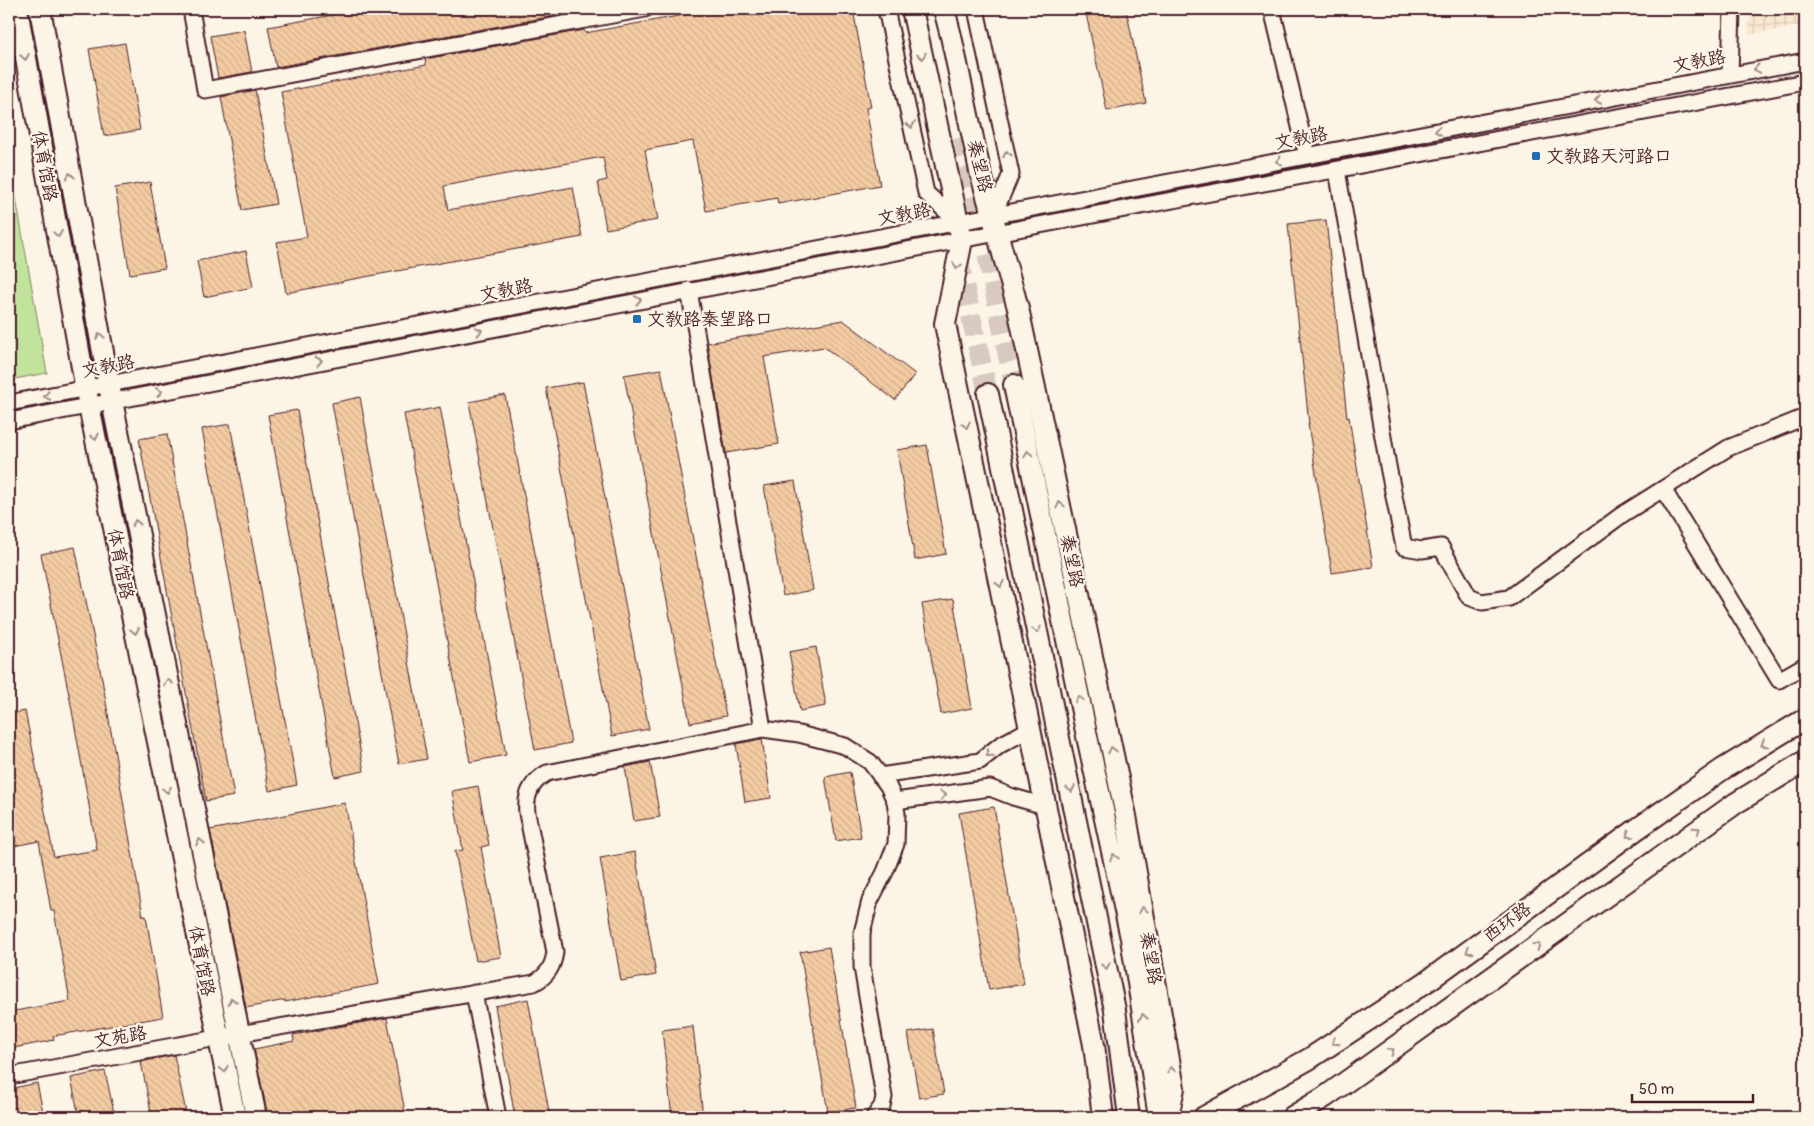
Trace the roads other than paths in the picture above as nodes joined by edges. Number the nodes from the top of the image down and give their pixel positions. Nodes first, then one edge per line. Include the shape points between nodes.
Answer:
1 (17, 9) edge
2 (40, 9) edge
3 (191, 9) edge
4 (645, 9) edge
5 (886, 9) edge
6 (912, 9) edge
7 (945, 9) edge
8 (976, 9) edge
9 (1272, 9) edge
10 (1732, 9) edge
11 (1805, 61) edge
12 (1730, 75) junction
13 (1805, 82) edge
14 (1307, 156) junction
15 (1337, 170) junction
16 (995, 224) junction
17 (961, 231) junction
18 (689, 290) junction
19 (1014, 385) tunnel mouth
20 (110, 393) junction
21 (988, 394) tunnel mouth
22 (87, 397) junction
23 (9, 403) edge
24 (1805, 417) edge
25 (9, 421) edge
26 (1663, 489) junction
27 (1805, 665) edge
28 (1805, 719) edge
29 (763, 729) junction
30 (1030, 729) junction
31 (1805, 761) edge
32 (880, 776) junction
33 (894, 802) junction
34 (1045, 806) junction
35 (474, 993) junction
36 (239, 1034) junction
37 (218, 1038) junction
38 (9, 1076) edge
39 (235, 1117) edge
40 (256, 1117) edge
41 (498, 1117) edge
42 (874, 1117) edge
43 (1103, 1117) edge
44 (1129, 1117) edge
45 (1159, 1117) edge
46 (1168, 1117) edge
47 (1204, 1117) edge
48 (1292, 1117) edge

1 -> 22 main road, 体育馆路
20 -> 2 main road, 体育馆路
3 - 4 street via 205,90
5 -> 17 street via 926,193
6 -> 17 main road, 秦望路
7 - 16 main road, 秦望路
16 -> 8 street via 1011,174
9 - 14 street
10 - 12 street
11 -> 12 street, 文教路
12 -> 14 street, 文教路
13 - 15 street, 文教路
14 -> 16 street, 文教路
15 - 16 street, 文教路
15 - 26 street via 1404,547 1422,550 1441,547 1469,597 1482,602 1509,598 1623,514
16 - 17 street, 文教路
46 -> 16 main road, 秦望路 via 1174,1088 1126,816 1018,308
17 - 18 street, 文教路
17 - 20 street, 文教路
17 -> 30 main road, 秦望路 via 945,324
20 -> 18 street, 文教路
18 - 29 street
45 -> 19 main road, 秦望路 via 1132,938
20 - 22 street, 文教路
36 -> 20 main road, 体育馆路
21 -> 44 main road via 1115,1010
22 -> 23 street, 文教路
22 - 25 street, 文教路
22 -> 37 main road, 体育馆路
24 - 26 street via 1728,448
26 - 27 street via 1778,680
28 -> 47 main road, 西环路 via 1715,775 1429,980 1317,1054
29 - 32 street via 845,746 870,762
29 - 35 street, 文苑路 via 547,773 539,778 532,785 526,804 555,952 554,962 549,972 534,984
30 -> 32 street via 1000,745 980,761
30 - 34 main road, 秦望路
48 -> 31 main road, 西环路 via 1342,1086 1736,803
32 - 33 street
33 -> 34 street via 990,788
33 - 42 street via 896,844 870,901 862,934 862,967 884,1097
34 - 43 main road, 秦望路 via 1094,1046
35 - 36 street, 文苑路
35 - 41 street
36 - 37 street, 文苑路
36 - 40 main road, 体育馆路
37 - 38 street, 文苑路
37 -> 39 main road, 体育馆路

